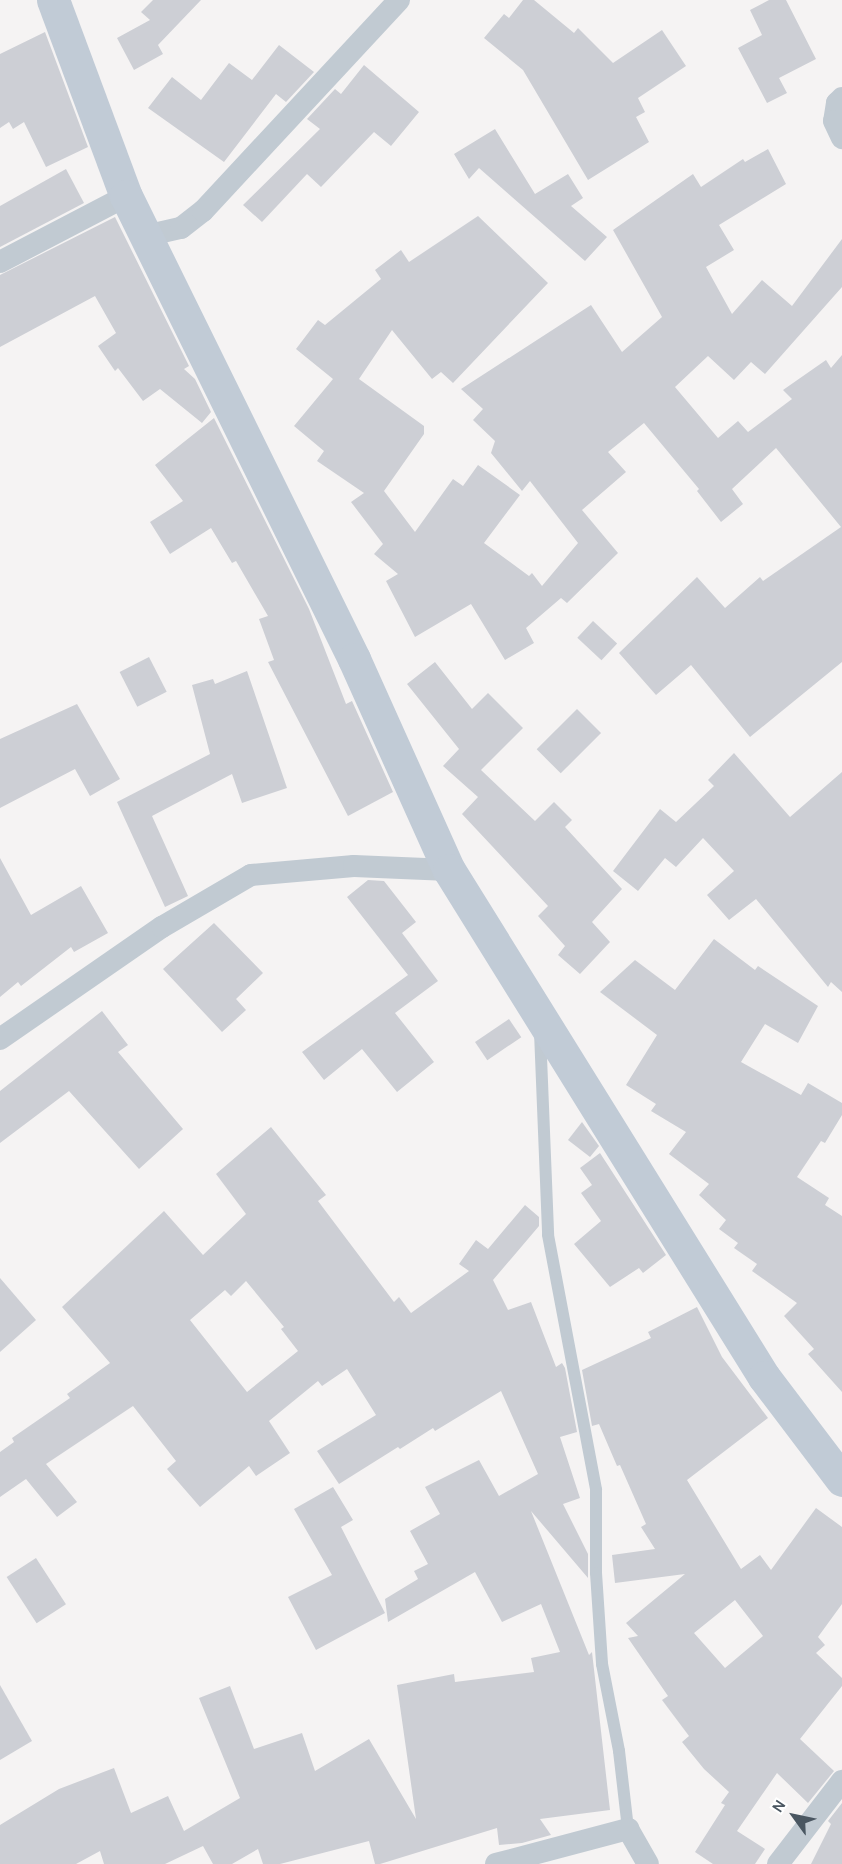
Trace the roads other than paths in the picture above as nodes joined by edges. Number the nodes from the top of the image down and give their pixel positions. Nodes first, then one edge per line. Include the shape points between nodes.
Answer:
1 (53, 0) edge
2 (399, 0) edge
3 (842, 98) edge
4 (842, 138) edge
5 (126, 196) junction
6 (146, 236) junction
7 (0, 262) edge
8 (449, 870) junction
9 (540, 1022) junction
10 (0, 1039) edge
11 (842, 1480) edge
12 (842, 1781) edge
13 (628, 1829) junction
14 (496, 1864) edge
15 (648, 1864) edge
16 (778, 1864) edge

1 - 5 main road
2 - 6 street via 203,212 181,228
3 - 4 street via 837,103 834,121
5 - 6 main road
5 - 7 street
6 - 8 main road via 354,658
8 - 9 main road
8 - 10 street via 354,866 251,875 162,927
9 - 11 main road via 764,1377
9 - 13 lane via 548,1235 596,1490 602,1664 619,1751
12 - 16 street
13 - 14 street
13 - 15 street

